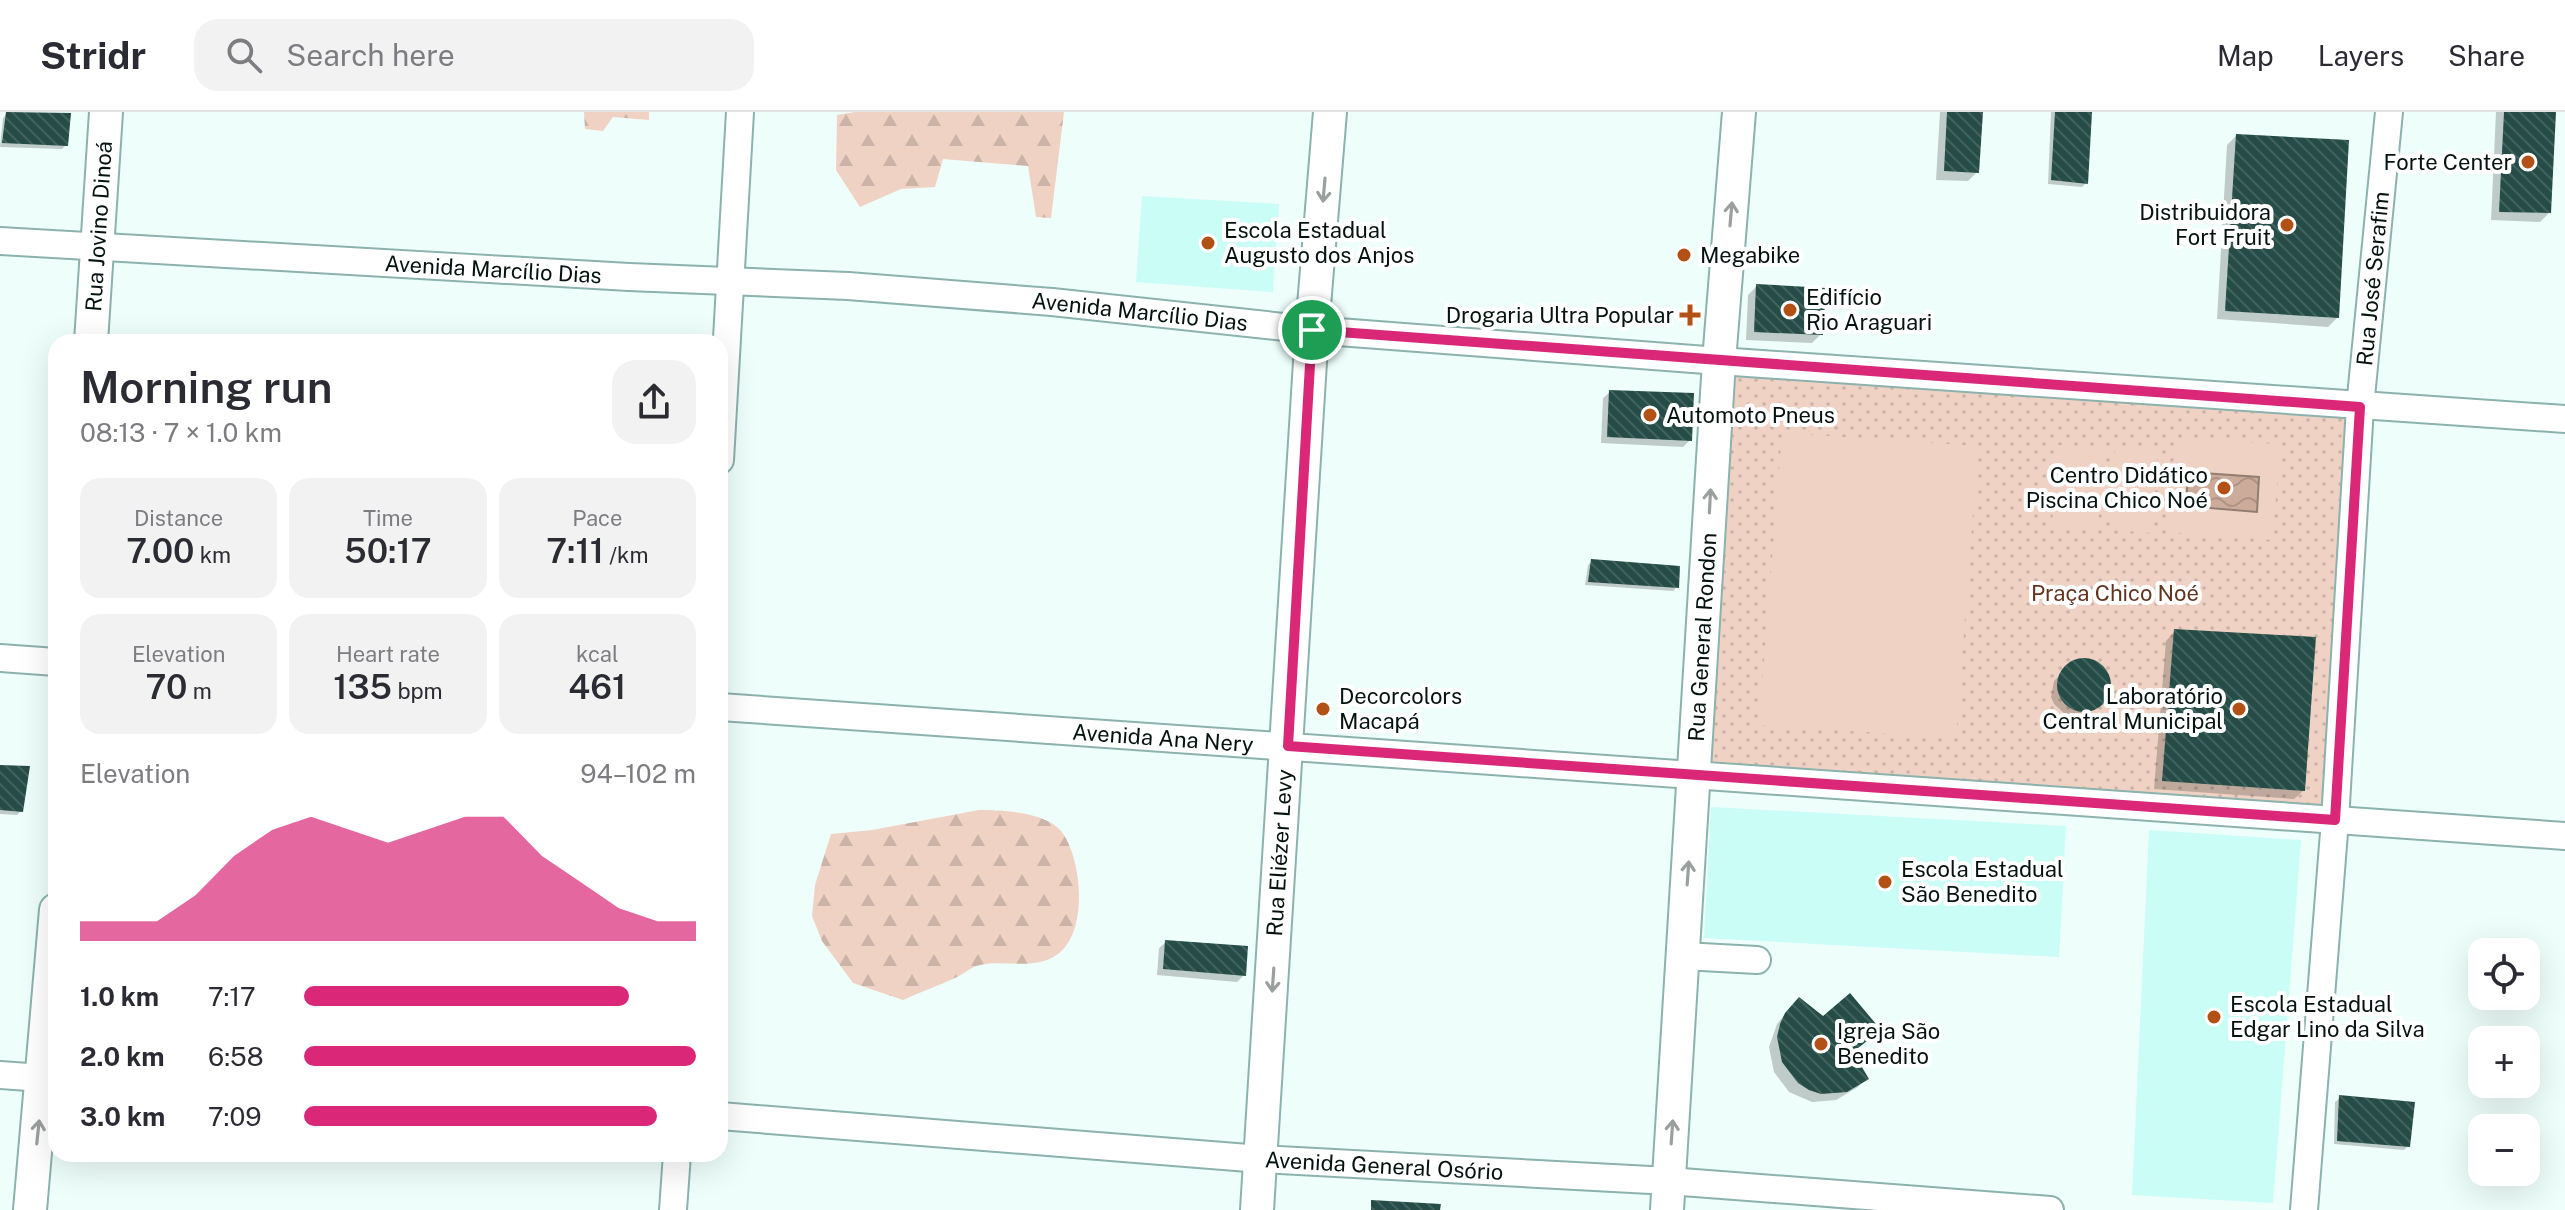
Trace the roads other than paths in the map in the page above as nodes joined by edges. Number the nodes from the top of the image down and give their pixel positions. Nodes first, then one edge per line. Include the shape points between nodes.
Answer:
1 (106, 112) edge
2 (740, 112) edge
3 (1330, 112) edge
4 (1739, 112) edge
5 (2389, 112) edge
6 (0, 241) edge
7 (96, 245) junction
8 (729, 280) junction
9 (1312, 330) junction
10 (91, 334) edge
11 (726, 334) edge
12 (1719, 361) junction
13 (2360, 407) junction
14 (2565, 419) edge
15 (0, 658) edge
16 (48, 661) edge
17 (728, 708) edge
18 (1288, 746) junction
19 (1694, 776) junction
20 (2335, 820) junction
21 (2565, 836) edge
22 (1683, 956) junction
23 (1757, 960) dead end
24 (0, 1075) edge
25 (48, 1079) edge
26 (48, 1086) edge
27 (728, 1117) edge
28 (1261, 1159) junction
29 (676, 1162) edge
30 (1668, 1195) edge
31 (30, 1210) edge
32 (673, 1210) edge
33 (1257, 1210) edge
34 (2050, 1210) edge
35 (2304, 1210) edge

1 - 7 main road, Rua Jovino Dinoá
2 - 8 street
3 -> 9 main road, Rua Eliézer Levy
12 -> 4 main road, Rua General Rondon
5 - 13 street, Rua José Serafim
6 - 7 street, Avenida Marcílio Dias
7 - 8 street, Avenida Marcílio Dias
7 - 10 main road, Rua Jovino Dinoá
8 - 9 street, Avenida Marcílio Dias via 1052,302
8 - 11 street
9 - 12 street, Avenida Marcílio Dias
9 - 18 main road, Rua Eliézer Levy
12 - 13 street, Avenida Marcílio Dias
19 -> 12 main road, Rua General Rondon
13 - 14 street, Avenida Marcílio Dias
13 - 20 street, Rua José Serafim
15 - 16 street
17 - 18 street, Avenida Ana Nery
18 - 19 street, Avenida Ana Nery
18 -> 28 main road, Rua Eliézer Levy
19 - 20 street, Avenida Ana Nery
22 -> 19 main road, Rua General Rondon
20 - 21 street, Avenida Ana Nery
20 - 35 street, Rua José Serafim
22 - 23 street
30 -> 22 main road, Rua General Rondon
24 - 25 street
31 -> 26 main road
27 - 28 street, Avenida General Osório
28 - 30 street, Avenida General Osório
28 - 33 main road, Rua Eliézer Levy
29 - 32 street
30 - 34 street, Avenida General Osório

